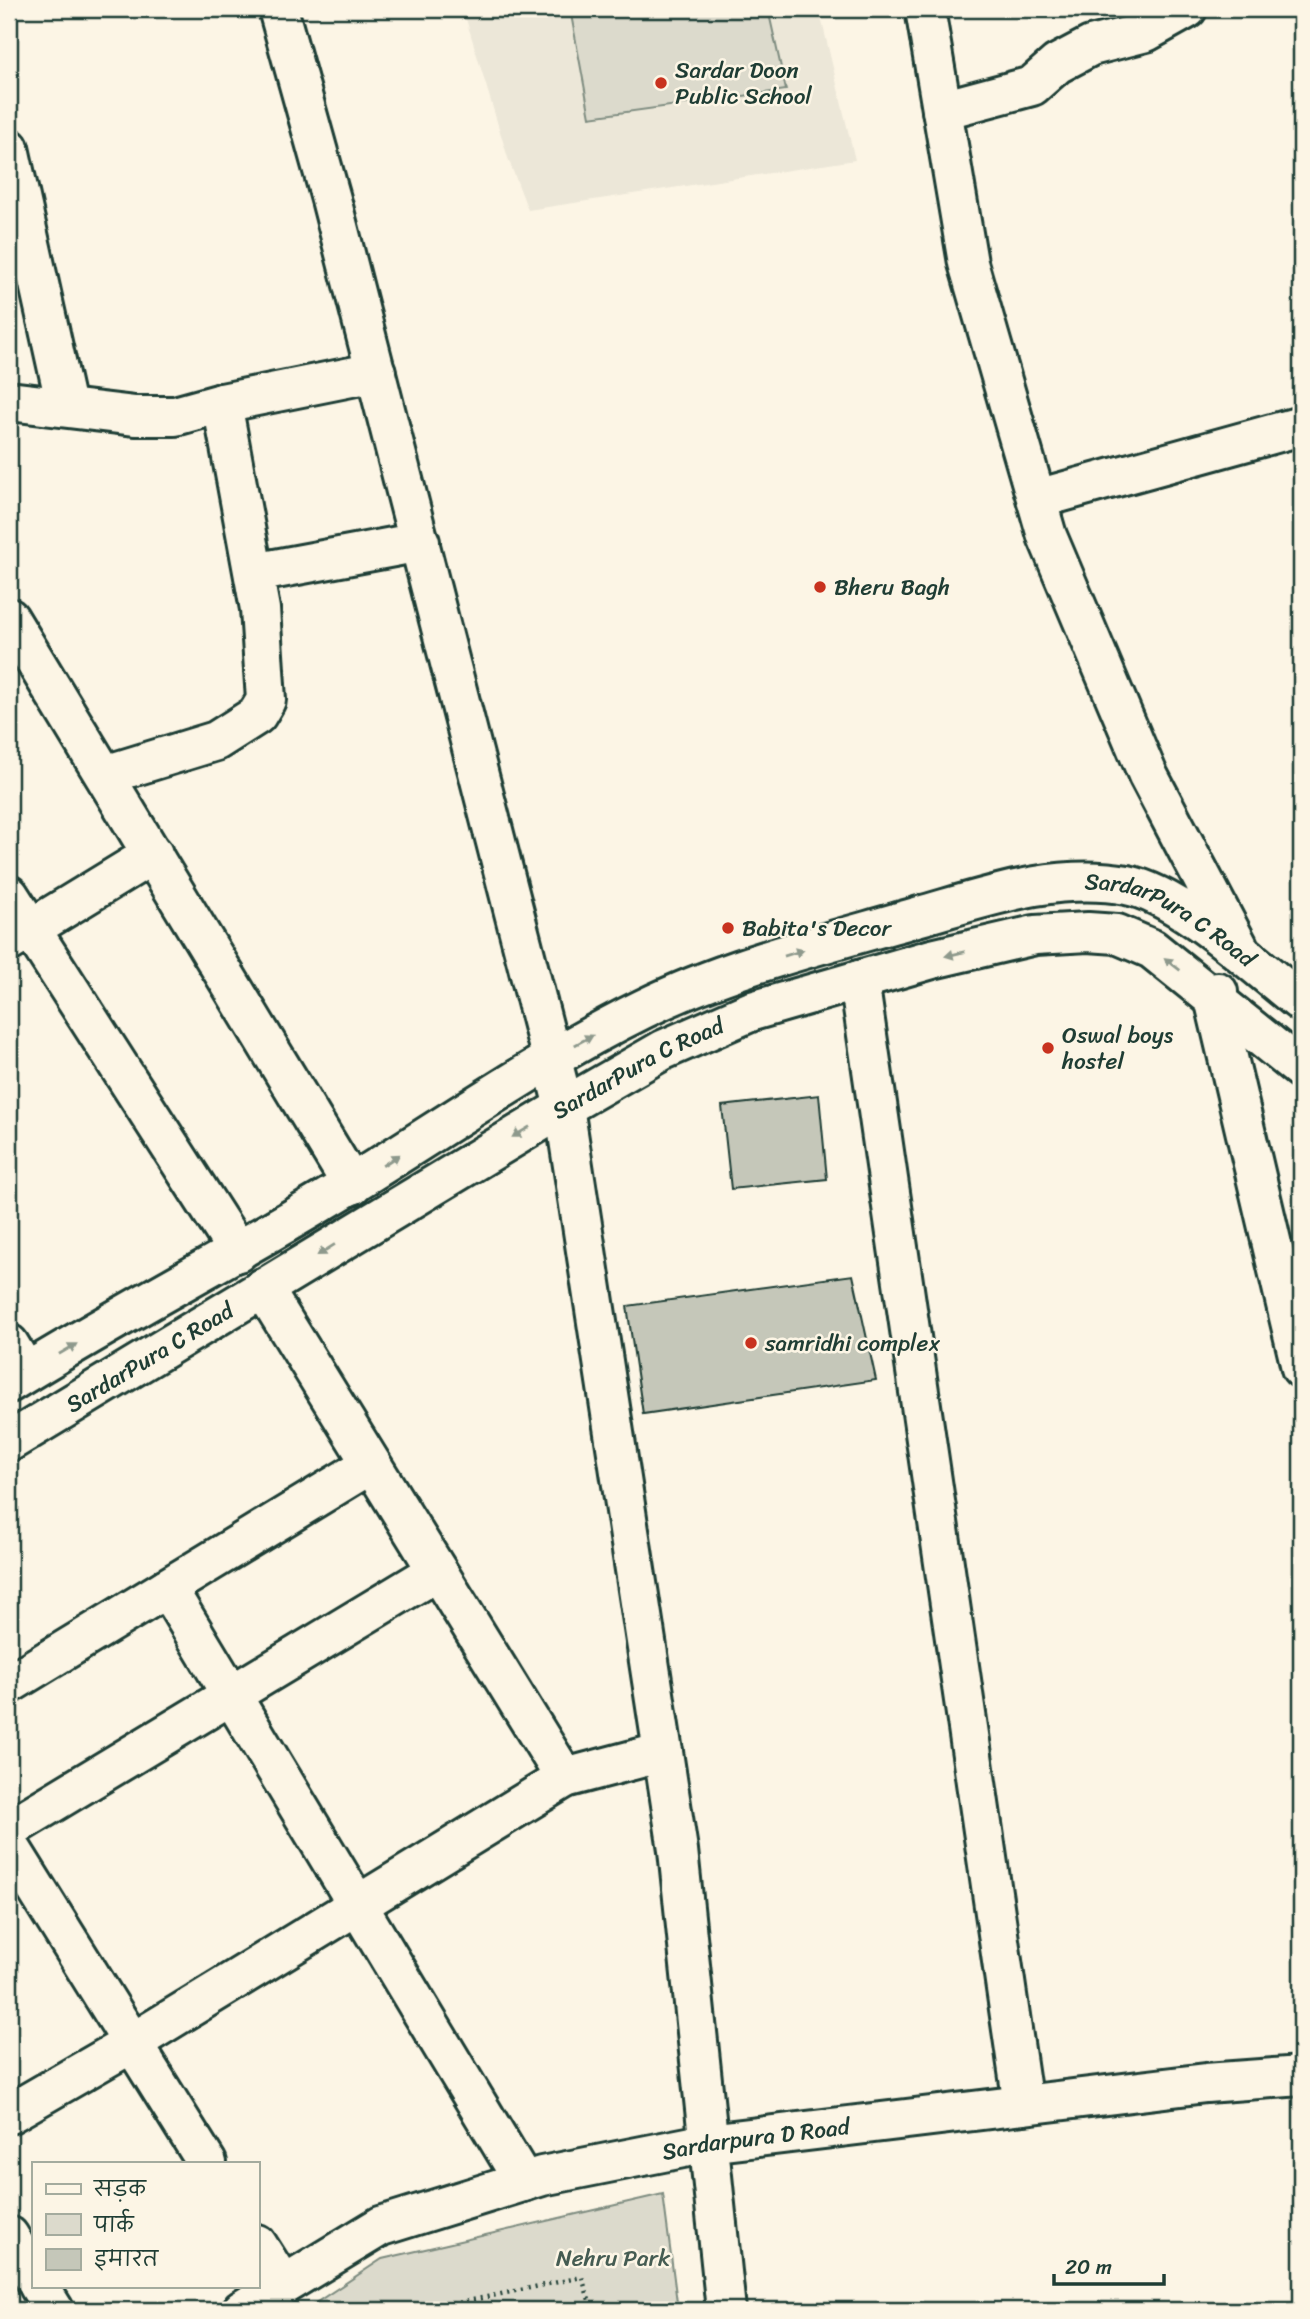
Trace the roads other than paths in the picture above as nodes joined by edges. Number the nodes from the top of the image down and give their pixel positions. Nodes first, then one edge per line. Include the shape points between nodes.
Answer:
1 (278, 9) edge
2 (925, 9) edge
3 (1187, 9) edge
4 (942, 110) junction
5 (9, 148) edge
6 (376, 372) junction
7 (9, 401) edge
8 (222, 403) junction
9 (66, 407) junction
10 (1301, 426) edge
11 (1037, 499) junction
12 (420, 542) junction
13 (254, 573) junction
14 (9, 618) edge
15 (105, 775) junction
16 (153, 854) junction
17 (9, 895) edge
18 (19, 936) edge
19 (1245, 959) junction
20 (859, 980) junction
21 (1214, 998) junction
22 (1301, 1002) edge
23 (551, 1058) junction
24 (1301, 1069) edge
25 (564, 1107) junction
26 (352, 1185) junction
27 (238, 1251) junction
28 (263, 1288) junction
29 (15, 1366) edge
30 (1301, 1368) edge
31 (9, 1442) edge
32 (371, 1464) junction
33 (437, 1571) junction
34 (167, 1588) junction
35 (9, 1684) edge
36 (232, 1695) junction
37 (663, 1752) junction
38 (565, 1778) junction
39 (9, 1829) edge
40 (9, 1845) edge
41 (359, 1904) junction
42 (132, 2043) junction
43 (1301, 2076) edge
44 (1024, 2105) junction
45 (9, 2114) edge
46 (708, 2143) junction
47 (206, 2162) edge
48 (524, 2182) junction
49 (9, 2236) edge
50 (259, 2248) edge
51 (32, 2274) edge
52 (283, 2286) junction
53 (40, 2288) edge
54 (54, 2310) edge
55 (242, 2310) edge
56 (726, 2310) edge

1 - 6 street
2 - 4 street
3 - 4 street via 1146,32 1091,46 1057,64 1032,86
4 - 11 street via 968,262
5 - 9 street
6 - 8 street
6 - 12 street
7 - 9 street
8 - 9 street via 175,416 152,417
8 - 13 street
10 - 11 street
11 - 19 street via 1047,537 1148,775
12 - 13 street
12 - 23 street
13 - 15 street via 266,700 257,715 216,741
14 - 15 street
15 - 16 street
16 - 18 street
16 - 26 street
17 - 18 street
18 - 27 street
19 - 21 street
19 - 22 street, SardarPura C Road
23 -> 19 street, SardarPura C Road via 646,1007 752,965 1027,886 1102,883 1156,894
21 -> 20 street, SardarPura C Road via 1136,940 1088,932 1035,935
20 - 25 street, SardarPura C Road via 752,1011 663,1050
20 - 44 street
21 - 24 street, SardarPura C Road
21 - 30 street
23 - 25 street
26 -> 23 street, SardarPura C Road
25 -> 28 street, SardarPura C Road
25 - 37 street
26 - 27 street, SardarPura C Road
29 -> 27 street, SardarPura C Road
28 - 31 street, SardarPura C Road
28 - 32 street
32 - 33 street
32 - 34 street
33 - 36 street
33 - 38 street
34 - 35 street
34 - 36 street
36 - 39 street
36 - 41 street
37 - 38 street
37 - 46 street via 678,1850
38 - 41 street
40 - 42 street
41 - 42 street
41 - 48 street
42 - 45 street
42 - 47 street
43 - 44 street, Sardarpura D Road
44 - 46 street, Sardarpura D Road
46 - 48 street, Sardarpura D Road
46 - 56 street
48 - 52 street, Sardarpura D Road via 382,2226
49 - 51 street
50 - 52 street
52 - 55 street, Sardarpura D Road
53 - 54 street

